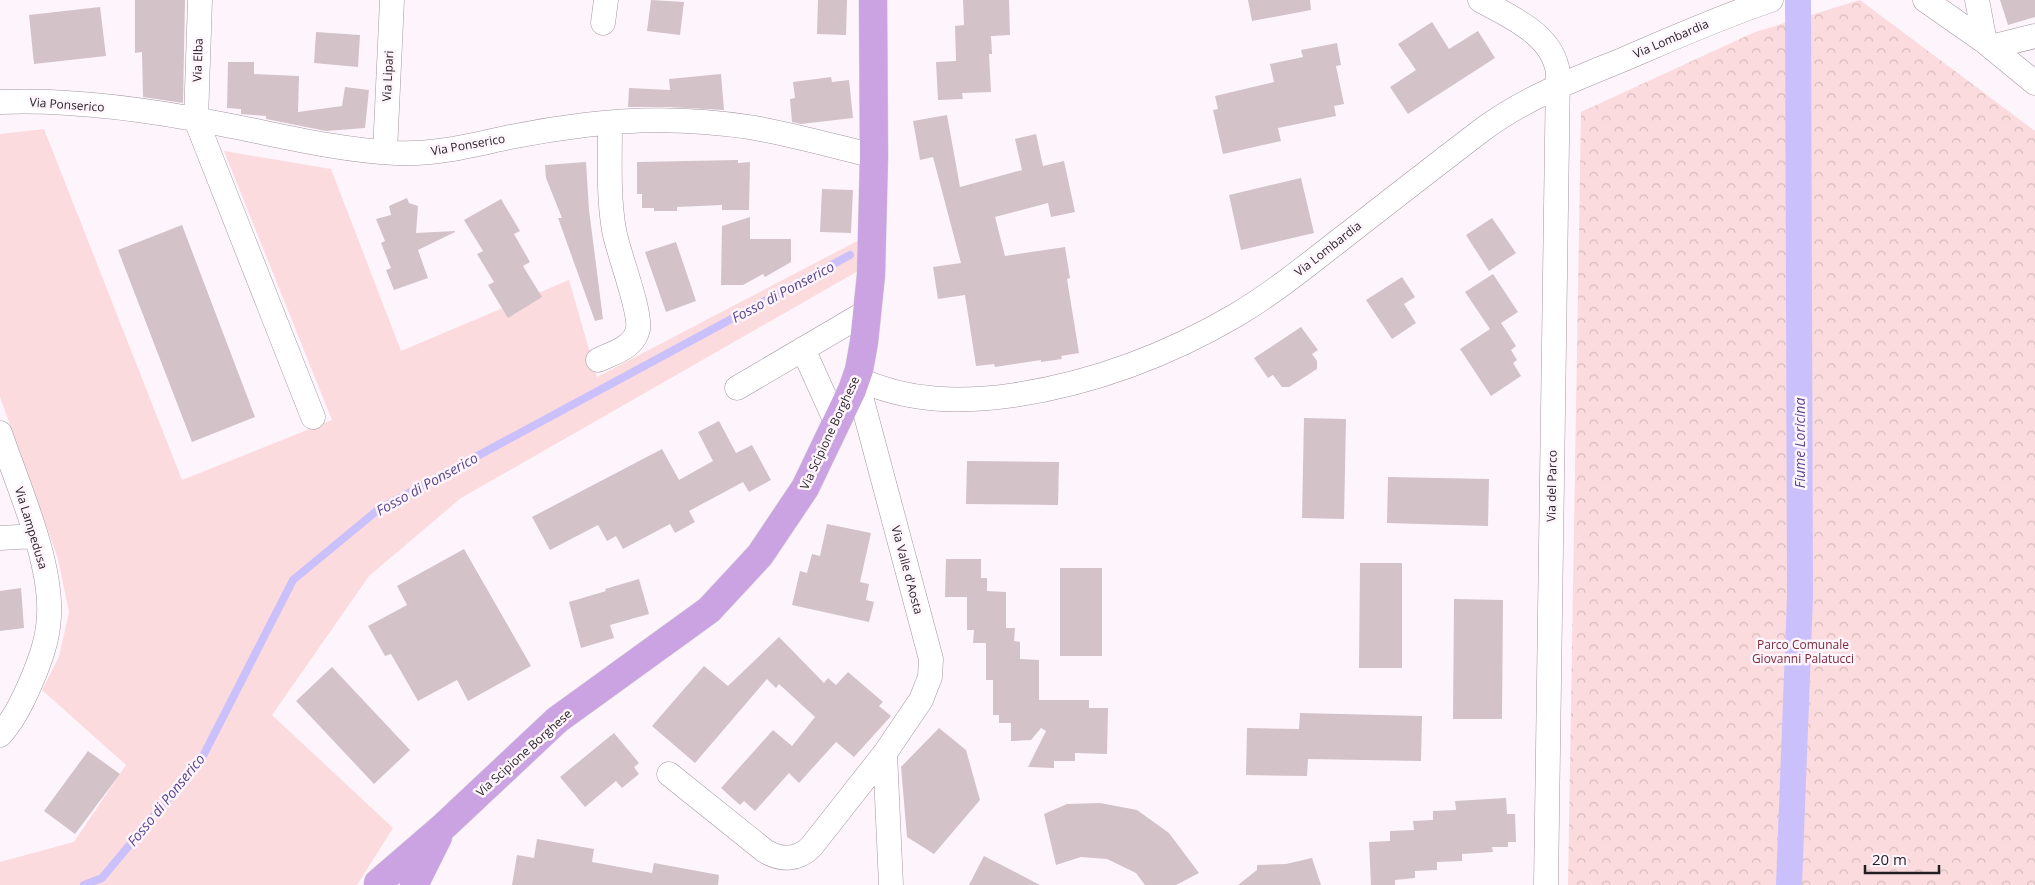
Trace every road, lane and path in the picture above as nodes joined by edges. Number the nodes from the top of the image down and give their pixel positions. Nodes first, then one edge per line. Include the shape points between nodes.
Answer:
1 (200, 0) edge
2 (392, 0) edge
3 (606, 0) edge
4 (873, 0) edge
5 (1480, 0) edge
6 (1925, 0) edge
7 (1977, 0) edge
8 (1766, 2) edge
9 (602, 23) dead end
10 (2035, 36) edge
11 (1988, 45) junction
12 (2035, 84) edge
13 (1558, 87) junction
14 (0, 102) edge
15 (196, 120) junction
16 (610, 123) junction
17 (385, 152) junction
18 (874, 156) junction
19 (868, 311) junction
20 (803, 349) junction
21 (598, 360) dead end
22 (856, 378) junction
23 (737, 388) dead end
24 (312, 417) dead end
25 (836, 422) junction
26 (0, 433) edge
27 (36, 536) junction
28 (0, 538) edge
29 (0, 735) edge
30 (886, 753) junction
31 (669, 774) dead end
32 (443, 826) junction
33 (376, 884) edge
34 (405, 885) edge
35 (414, 885) edge
36 (892, 885) edge
37 (1546, 885) edge

1 - 15 street, Via Elba
2 - 17 street, Via Lipari
3 - 9 street
4 - 18 main road, Via Scipione Borghese
5 - 13 street, Via del Parco via 1533,32 1548,46 1556,61
6 - 11 street
7 - 11 street
8 - 13 street, Via Lombardia
10 - 11 street
11 - 12 street
13 - 22 street, Via Lombardia via 1493,122 1263,298 1206,331 1147,358 1077,382 979,399 916,397 881,389
13 - 37 street, Via del Parco
14 - 15 street, Via Ponserico via 74,104
15 - 17 street, Via Ponserico
15 - 24 street
16 - 17 street, Via Ponserico via 541,132 445,151
16 - 18 street, Via Ponserico via 666,121 730,125
16 - 21 street via 612,217 618,251 638,315 638,328 626,347
18 - 19 main road, Via Scipione Borghese
19 - 20 street
19 - 22 main road, Via Scipione Borghese
20 - 23 street
20 - 25 street
22 - 25 main road, Via Scipione Borghese
22 - 30 street, Via Valle d'Aosta via 931,659 924,695
25 - 32 main road, Via Scipione Borghese via 800,496 760,555 709,610 557,720
26 - 27 street, Via Lampedusa
27 - 28 street
27 - 29 street, Via Lampedusa via 49,599 46,637 42,656 26,694
30 - 31 street, Via Valle d'Aosta via 811,847 790,858 765,851
30 - 36 street
32 - 33 main road, Via Scipione Borghese
32 - 35 main road, Via Scipione Borghese
33 - 34 main road via 390,881

